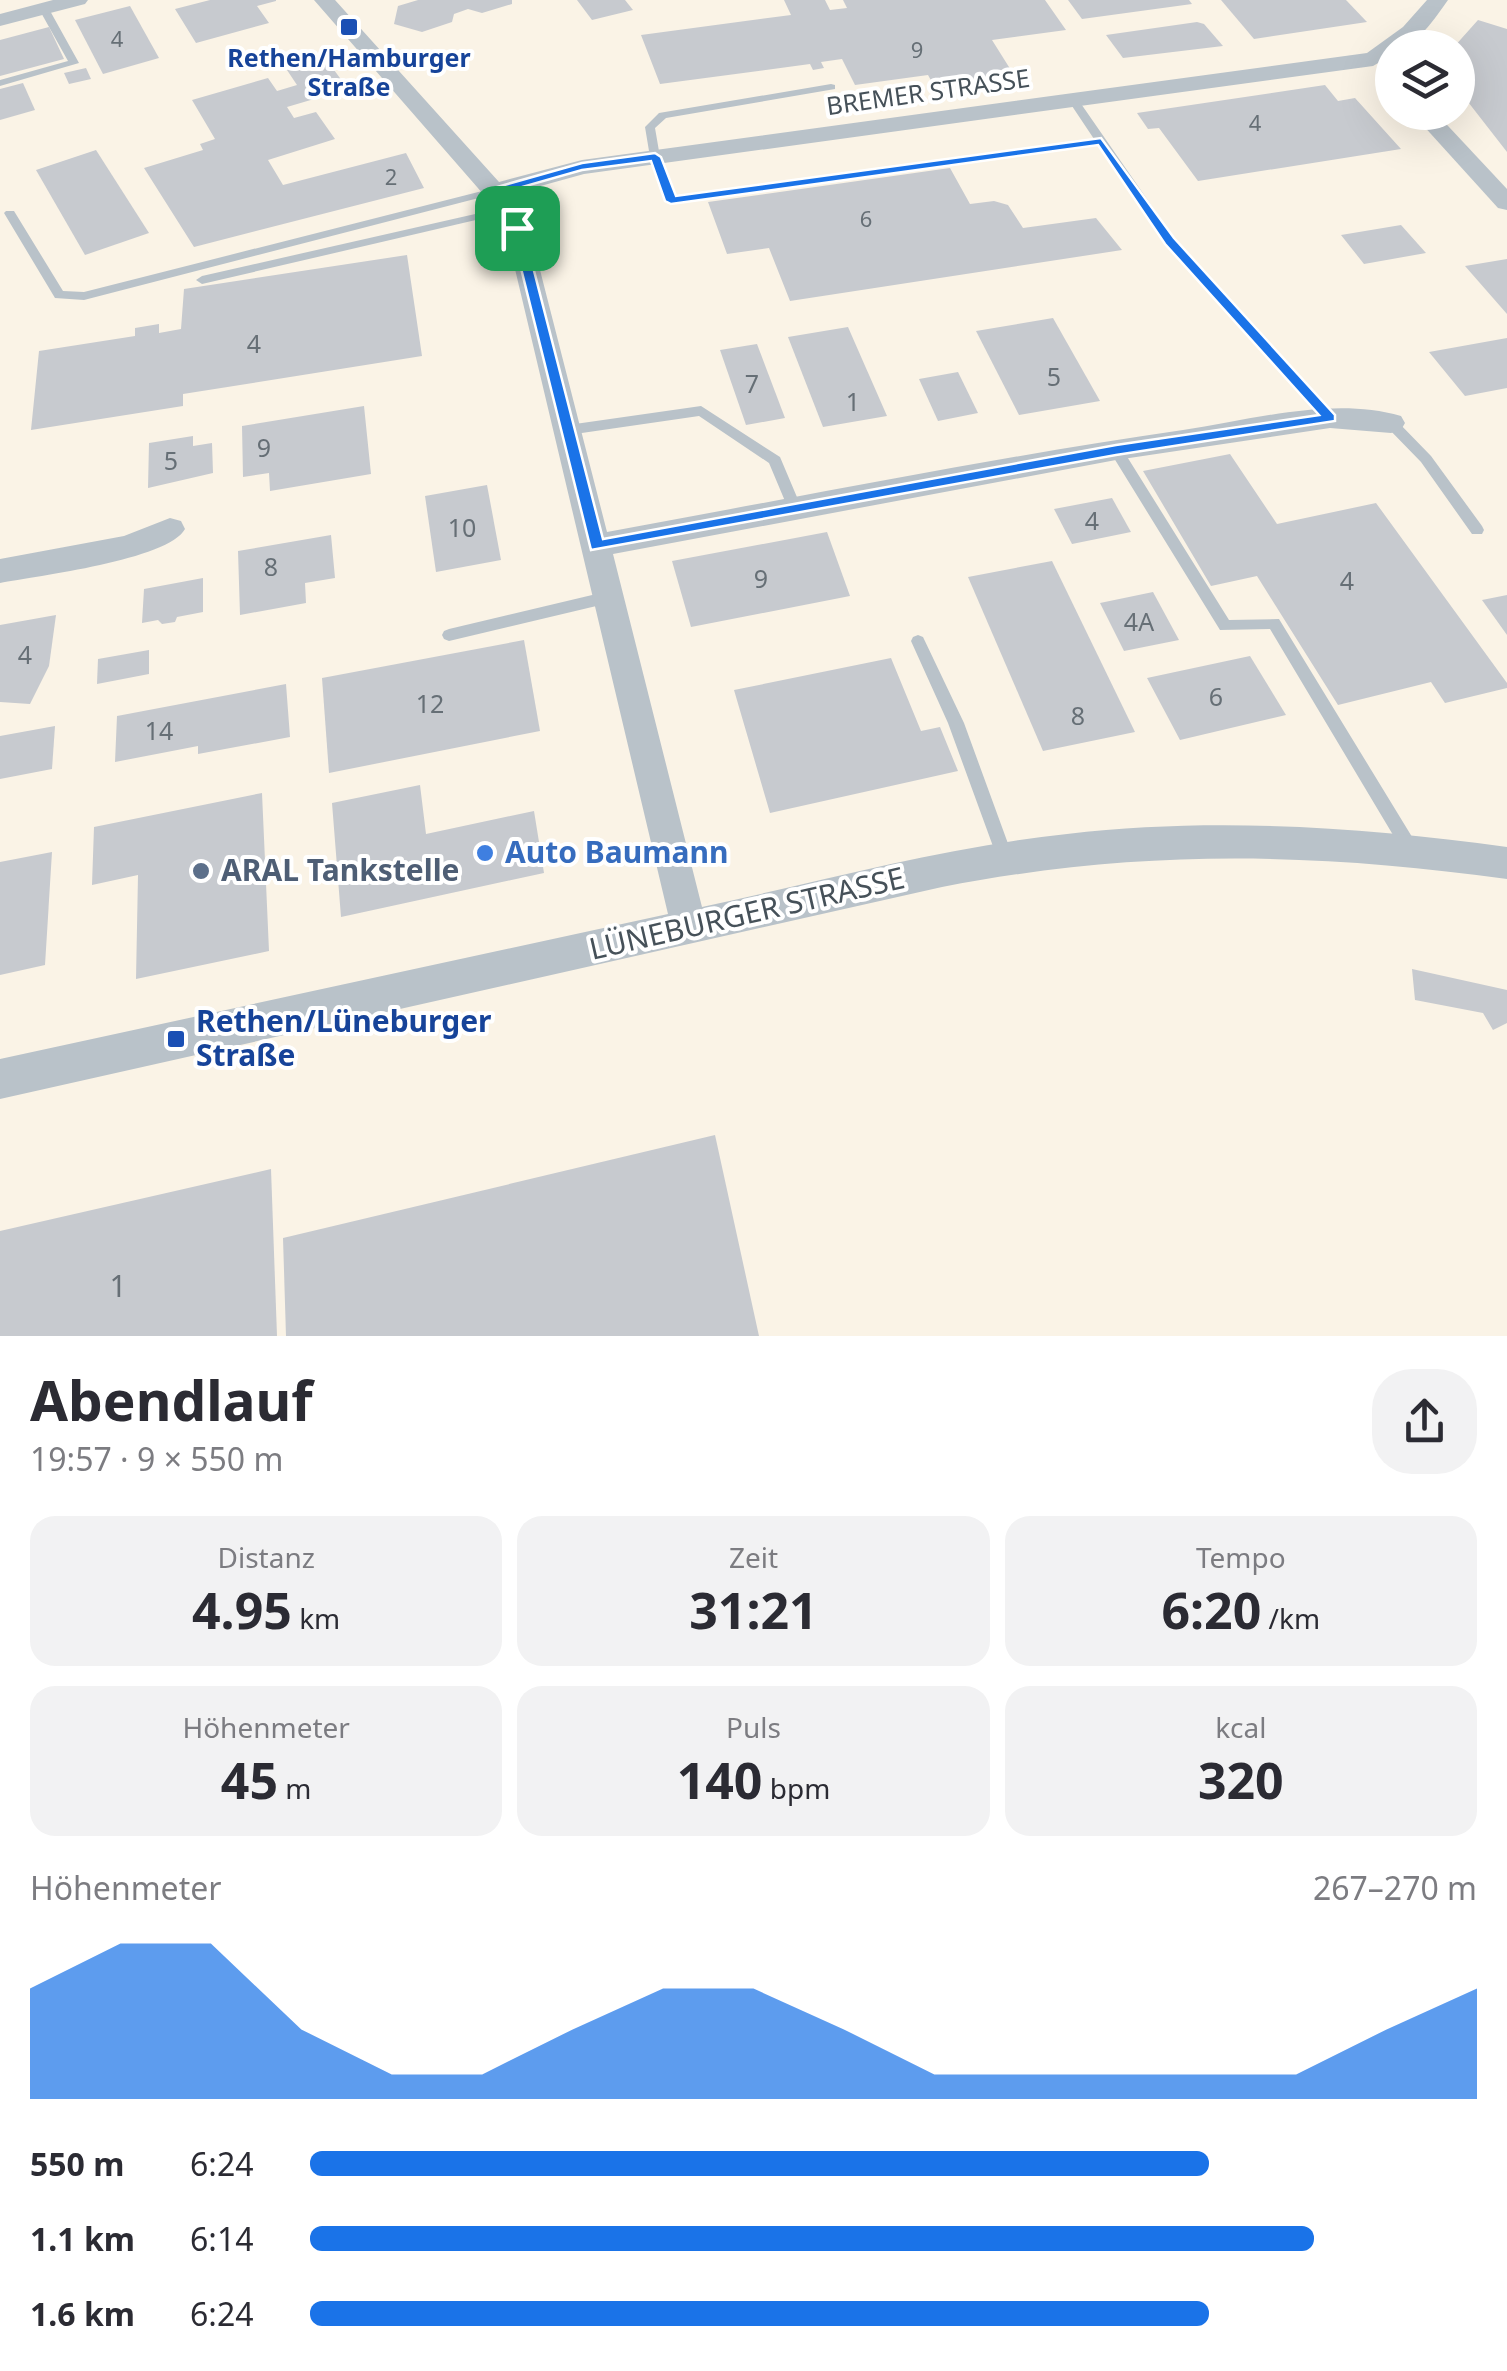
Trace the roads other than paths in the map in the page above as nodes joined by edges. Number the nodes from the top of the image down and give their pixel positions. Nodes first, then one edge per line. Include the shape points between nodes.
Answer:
1 (78, 0) edge
2 (324, 0) edge
3 (1438, 0) edge
4 (50, 5) edge
5 (0, 20) edge
6 (1372, 59) junction
7 (1375, 62) edge
8 (0, 83) edge
9 (831, 87) dead end
10 (1073, 100) junction
11 (1439, 130) edge
12 (1101, 141) junction
13 (655, 157) junction
14 (500, 201) junction
15 (1507, 203) edge
16 (10, 213) dead end
17 (202, 280) dead end
18 (1330, 418) junction
19 (1391, 423) joint
20 (568, 430) junction
21 (1116, 450) junction
22 (795, 509) junction
23 (170, 529) dead end
24 (1477, 530) dead end
25 (597, 546) junction
26 (0, 571) edge
27 (609, 598) junction
28 (449, 634) dead end
29 (918, 641) dead end
30 (1413, 854) junction
31 (1006, 860) junction
32 (1506, 862) edge
33 (689, 928) junction
34 (0, 1079) edge

1 - 4 street
2 - 14 street
3 - 6 street, BREMER STRASSE via 1410,32
4 - 5 street
4 - 8 lane via 74,62
6 - 7 street
6 - 10 street, BREMER STRASSE
9 - 13 lane via 663,114 650,127
10 - 12 lane
10 - 13 street, BREMER STRASSE
11 - 15 street
12 - 13 lane via 671,201
12 - 18 lane via 1170,241
13 - 14 street, BREMER STRASSE via 582,167
14 - 16 lane via 84,296 59,295
14 - 17 lane
14 - 20 street via 517,228
18 - 19 street
18 - 21 street
19 - 24 lane
20 - 22 lane via 701,410 775,460
20 - 25 street
21 - 22 street
21 - 30 lane via 1226,626 1274,624
22 - 25 street
23 - 26 street via 129,547
25 - 27 street
27 - 28 lane
27 - 33 street
29 - 31 lane
30 - 31 street, LÜNEBURGER STRASSE via 1293,842 1182,841
30 - 32 street, LÜNEBURGER STRASSE
31 - 33 street, LÜNEBURGER STRASSE
33 - 34 street, LÜNEBURGER STRASSE

